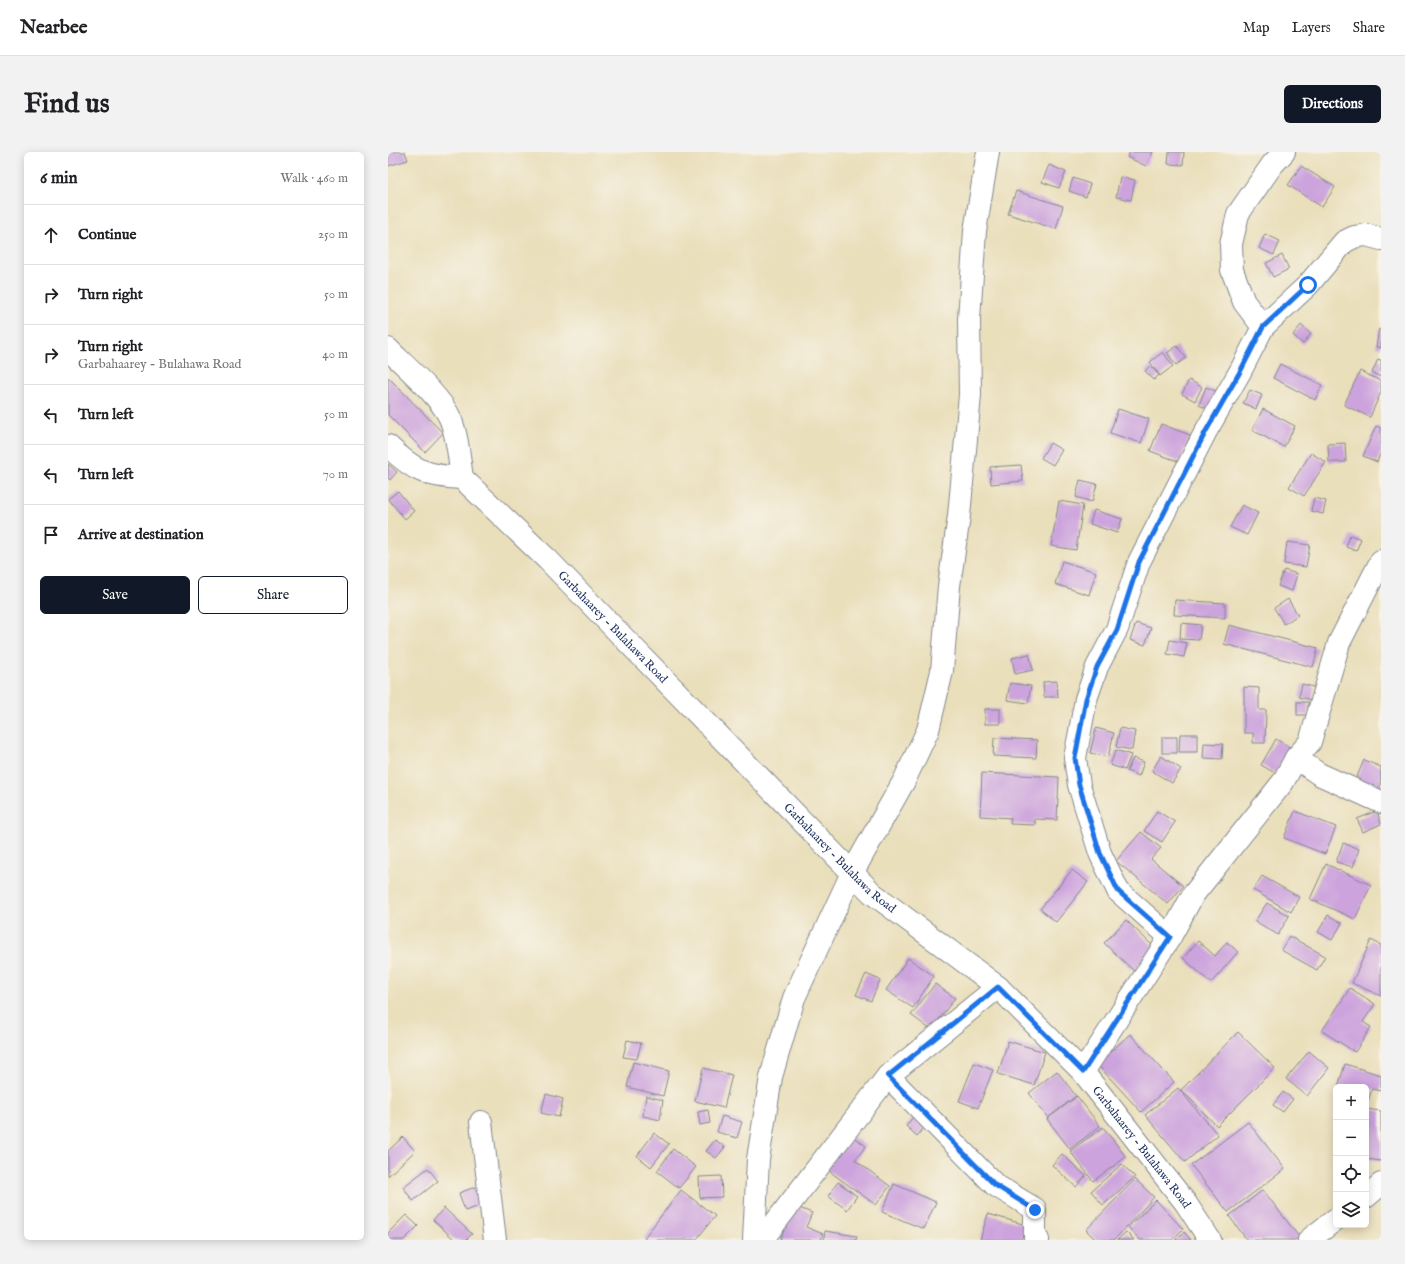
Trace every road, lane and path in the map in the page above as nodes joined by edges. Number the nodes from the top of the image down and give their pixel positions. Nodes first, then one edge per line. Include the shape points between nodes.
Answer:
1 (988, 152) edge
2 (1284, 152) edge
3 (1381, 239) edge
4 (1263, 327) junction
5 (388, 349) edge
6 (388, 446) edge
7 (462, 478) junction
8 (1381, 561) edge
9 (1296, 758) junction
10 (1381, 802) edge
11 (852, 873) junction
12 (1170, 937) junction
13 (998, 987) junction
14 (1083, 1072) junction
15 (888, 1076) junction
16 (481, 1122) dead end
17 (1381, 1184) edge
18 (1369, 1194) edge
19 (1333, 1221) edge
20 (495, 1240) edge
21 (754, 1240) edge
22 (762, 1240) edge
23 (1038, 1240) edge
24 (1210, 1240) edge
25 (1309, 1240) edge

1 - 11 main road via 975,231 969,319 970,395 942,671 928,730 904,780
2 - 4 main road via 1238,214 1231,244 1232,270 1244,302
3 - 4 main road via 1366,235 1344,242 1308,285
4 - 12 main road via 1139,562 1117,630 1097,667 1086,699 1075,758 1079,785 1100,853 1118,891
5 - 7 main road via 449,416 456,438
6 - 7 main road via 404,462 422,472 437,477
7 - 11 main road, Garbahaarey - Bulahawa Road via 548,560
8 - 9 main road via 1339,643 1310,742
9 - 10 main road via 1319,774
9 - 12 main road via 1283,782 1192,895
11 - 13 main road, Garbahaarey - Bulahawa Road via 872,893
11 - 21 main road via 794,998 771,1077 758,1160
12 - 14 main road
13 - 14 main road, Garbahaarey - Bulahawa Road
13 - 15 main road
14 - 24 main road, Garbahaarey - Bulahawa Road via 1185,1202
15 - 22 main road
15 - 23 main road via 995,1185 1035,1210 1035,1238
16 - 20 main road
17 - 18 main road
19 - 25 main road

